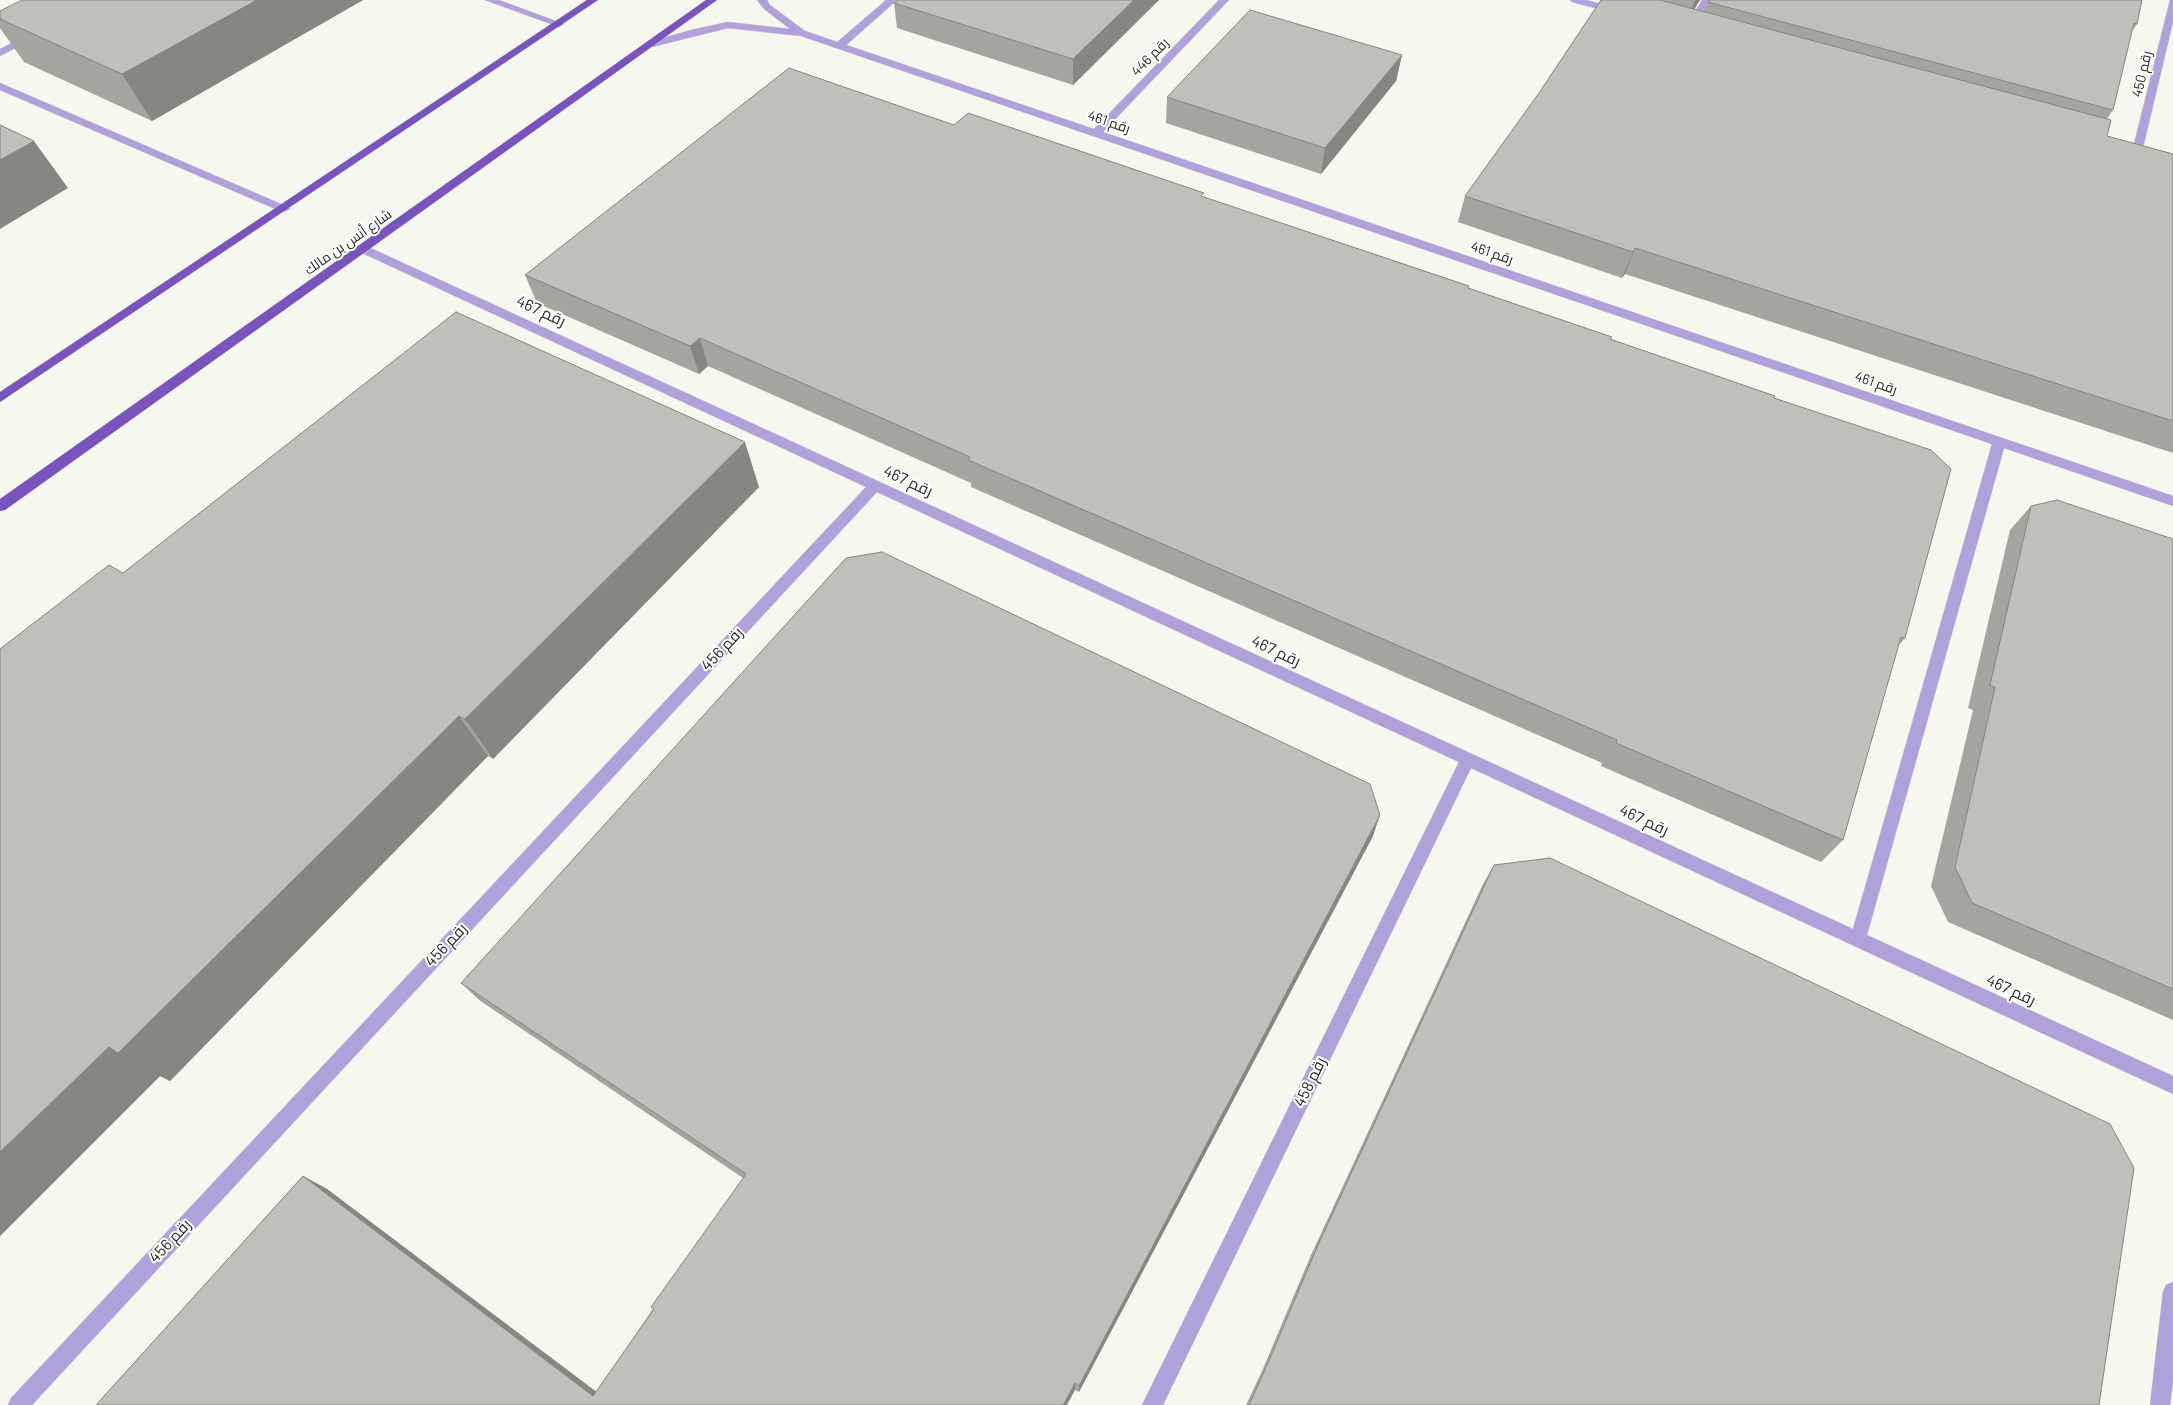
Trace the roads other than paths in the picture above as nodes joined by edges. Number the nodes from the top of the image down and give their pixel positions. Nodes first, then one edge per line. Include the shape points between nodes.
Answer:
1 (490, 0) edge
2 (593, 0) edge
3 (712, 0) edge
4 (762, 0) edge
5 (892, 0) edge
6 (1224, 0) edge
7 (1575, 0) edge
8 (1707, 0) edge
9 (2173, 2) edge
10 (1632, 15) edge
11 (559, 24) junction
12 (42, 31) edge
13 (1689, 31) edge
14 (802, 33) junction
15 (652, 44) junction
16 (839, 46) junction
17 (0, 53) edge
18 (0, 86) edge
19 (1096, 133) junction
20 (2137, 152) edge
21 (284, 208) junction
22 (364, 249) junction
23 (0, 398) edge
24 (1999, 442) junction
25 (875, 485) junction
26 (2173, 501) edge
27 (0, 506) edge
28 (1468, 759) junction
29 (1858, 939) junction
30 (2173, 1084) edge
31 (2173, 1292) edge
32 (18, 1405) edge
33 (1152, 1405) edge
34 (2160, 1405) edge

1 - 11 street
2 - 11 main road
3 - 15 main road, شارع أنس بن مالك
4 - 14 street
5 - 16 street
6 - 19 street, رقم 446
7 - 10 street
8 - 13 street
9 - 20 street, رقم 450
11 - 21 main road
12 - 17 street
14 - 15 street via 728,25
14 - 16 street, رقم 461
15 - 22 main road, شارع أنس بن مالك
16 - 19 street, رقم 461
18 - 21 street
19 - 24 street, رقم 461
21 - 23 main road
22 - 25 street, رقم 467
22 - 27 main road, شارع أنس بن مالك
24 - 26 street, رقم 461
24 - 29 street
25 - 28 street, رقم 467
25 - 32 street, رقم 456
28 - 29 street, رقم 467
28 - 33 street, رقم 458
29 - 30 street, رقم 467
31 - 34 street

